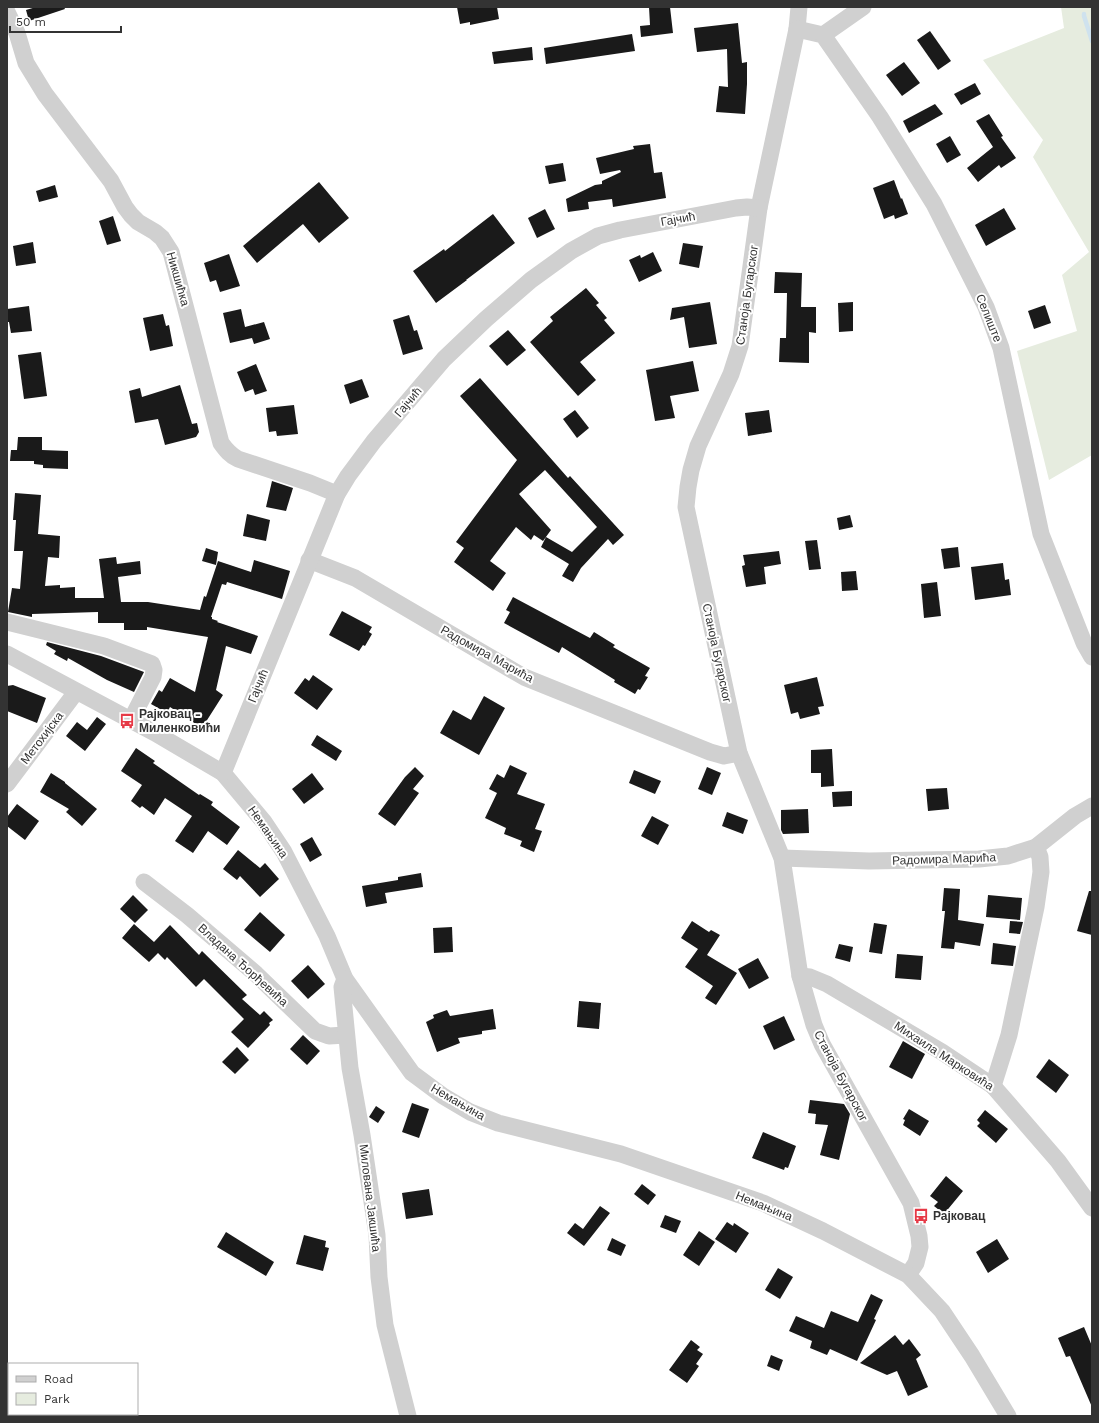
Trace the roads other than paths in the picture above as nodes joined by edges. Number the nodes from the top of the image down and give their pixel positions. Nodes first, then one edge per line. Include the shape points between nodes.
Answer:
1 (799, 7) edge
2 (863, 7) edge
3 (7, 12) edge
4 (797, 29) junction
5 (823, 35) junction
6 (759, 208) junction
7 (337, 494) junction
8 (309, 560) junction
9 (7, 622) edge
10 (7, 654) edge
11 (1092, 657) edge
12 (76, 692) junction
13 (131, 720) junction
14 (739, 753) junction
15 (223, 773) junction
16 (7, 784) edge
17 (1092, 806) edge
18 (1036, 847) junction
19 (782, 858) junction
20 (144, 882) dead end
21 (800, 976) junction
22 (345, 979) junction
23 (346, 1035) junction
24 (993, 1086) junction
25 (1092, 1208) edge
26 (908, 1275) junction
27 (408, 1416) edge
28 (1008, 1416) edge

1 - 4 street, Станоја Бугарског
2 - 5 street
3 - 7 street, Никшићка via 26,63 45,94 110,181 131,215 162,238 171,252 226,450 238,459
4 - 5 street
4 - 6 street, Станоја Бугарског
5 - 11 street, Селиште via 880,117 934,204 986,306 1001,348 1041,534 1084,643
6 - 7 street, Гајчић via 736,208 620,230 598,236 571,251 531,280 444,359 374,441
6 - 14 street, Станоја Бугарског via 740,346 698,446 691,470 686,507
7 - 8 street, Гајчић
8 - 14 street, Радомира Марића via 354,578 524,677 710,752 724,756
8 - 15 street, Гајчић
9 - 13 street via 104,646 152,664 153,677
10 - 12 street, Немањина
12 - 13 street, Немањина
12 - 16 street, Метохијска
13 - 15 street, Немањина
14 - 19 street, Станоја Бугарског
15 - 22 street, Немањина via 264,822 284,852 327,936
17 - 18 street, Радомира Марића
18 - 19 street, Радомира Марића via 1008,856 979,859 868,861
18 - 24 street via 1041,872 1036,907 1009,1035
19 - 21 street, Станоја Бугарског
20 - 23 street, Владана Ђорђевића via 256,974 315,1031 329,1036
21 - 24 street, Михаила Марковића via 810,977 833,987 942,1052
21 - 26 street, Станоја Бугарског via 822,1044 910,1203 920,1247 916,1263
22 - 23 street, Милована Јакшића via 342,987
22 - 26 street, Немањина via 412,1072 443,1096 470,1112 498,1124 621,1154 763,1203
23 - 27 street, Милована Јакшића via 371,1190 385,1325
24 - 25 street, Михаила Марковића via 1058,1161
26 - 28 street, Немањина via 942,1311

